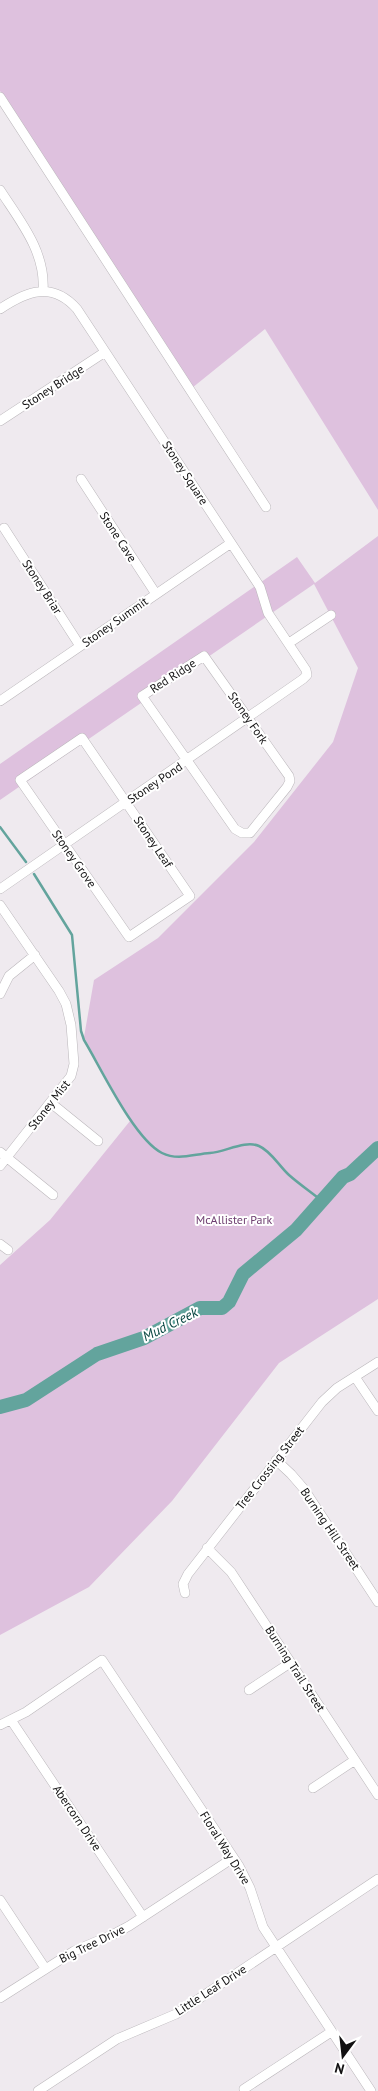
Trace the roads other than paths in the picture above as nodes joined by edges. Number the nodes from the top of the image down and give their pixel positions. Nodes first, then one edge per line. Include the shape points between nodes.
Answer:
1 (0, 97) edge
2 (0, 190) edge
3 (3, 200) edge
4 (43, 291) junction
5 (0, 309) edge
6 (105, 352) junction
7 (0, 421) edge
8 (81, 479) dead end
9 (266, 507) dead end
10 (4, 528) dead end
11 (231, 542) junction
12 (156, 594) junction
13 (331, 615) dead end
14 (289, 644) junction
15 (80, 646) junction
16 (204, 656) joint
17 (307, 675) joint
18 (2, 696) edge
19 (249, 718) junction
20 (188, 761) junction
21 (20, 780) joint
22 (127, 802) junction
23 (64, 844) junction
24 (0, 889) edge
25 (0, 905) edge
26 (129, 937) joint
27 (35, 955) junction
28 (0, 994) edge
29 (51, 1103) junction
30 (98, 1141) dead end
31 (3, 1155) edge
32 (0, 1166) edge
33 (53, 1195) dead end
34 (0, 1244) edge
35 (8, 1250) dead end
36 (378, 1362) edge
37 (355, 1377) junction
38 (378, 1412) edge
39 (276, 1460) junction
40 (207, 1548) junction
41 (185, 1592) dead end
42 (378, 1602) edge
43 (290, 1663) junction
44 (249, 1690) dead end
45 (11, 1720) junction
46 (0, 1725) edge
47 (355, 1760) junction
48 (313, 1788) dead end
49 (378, 1794) edge
50 (233, 1858) junction
51 (378, 1879) edge
52 (0, 1900) edge
53 (143, 1917) junction
54 (275, 1947) junction
55 (45, 1968) junction
56 (0, 1998) edge
57 (331, 2032) junction
58 (245, 2090) edge
59 (38, 2091) edge
60 (371, 2091) edge

1 - 9 street
2 - 3 street
3 - 4 street via 37,250 43,266
4 - 5 street via 27,294
4 - 6 street, Stoney Square via 55,293 71,302
6 - 7 street, Stoney Bridge
6 - 11 street, Stoney Square
8 - 12 street, Stone Cave
10 - 15 street, Stoney Briar
11 - 12 street, Stoney Summit
11 - 14 street, Stoney Square via 260,588 268,613
12 - 15 street, Stoney Summit
13 - 14 street
14 - 17 street, Stoney Square
15 - 18 street, Stoney Summit
16 - 19 street, Stoney Fork
16 - 20 street, Red Ridge via 142,696
17 - 19 street, Stoney Pond
19 - 20 street, Stoney Pond
19 - 20 street, Stoney Fork via 290,781 253,830 246,834 234,830
20 - 22 street, Stoney Pond
21 - 22 street, Stoney Leaf via 82,738
21 - 23 street, Stoney Grove
22 - 23 street, Stoney Pond
22 - 26 street, Stoney Leaf via 190,896
23 - 24 street, Stoney Pond
23 - 26 street, Stoney Grove
25 - 27 street, Stoney Mist
27 - 28 street via 9,976
27 - 29 street, Stoney Mist via 63,998 71,1025 72,1070 68,1082
29 - 30 street
29 - 31 street, Stoney Mist
31 - 32 street, Stoney Mist
31 - 33 street
34 - 35 street
36 - 37 street, Tree Crossing Street
37 - 38 street
37 - 39 street, Tree Crossing Street via 322,1402
39 - 40 street, Tree Crossing Street
39 - 42 street, Burning Hill Street via 304,1489
40 - 41 street, Tree Crossing Street via 184,1579
40 - 43 street, Burning Trail Street via 231,1572
43 - 44 street
43 - 47 street, Burning Trail Street
45 - 46 street
45 - 50 street, Floral Way Drive via 102,1660
45 - 53 street, Abercorn Drive
47 - 48 street
47 - 49 street, Burning Trail Street
50 - 53 street, Big Tree Drive
50 - 54 street, Floral Way Drive via 250,1888 263,1927
51 - 54 street, Little Leaf Drive
52 - 55 street
53 - 55 street, Big Tree Drive
54 - 57 street, Floral Way Drive
54 - 59 street, Little Leaf Drive via 176,2014 117,2039
55 - 56 street, Big Tree Drive
57 - 58 street
57 - 60 street, Floral Way Drive

